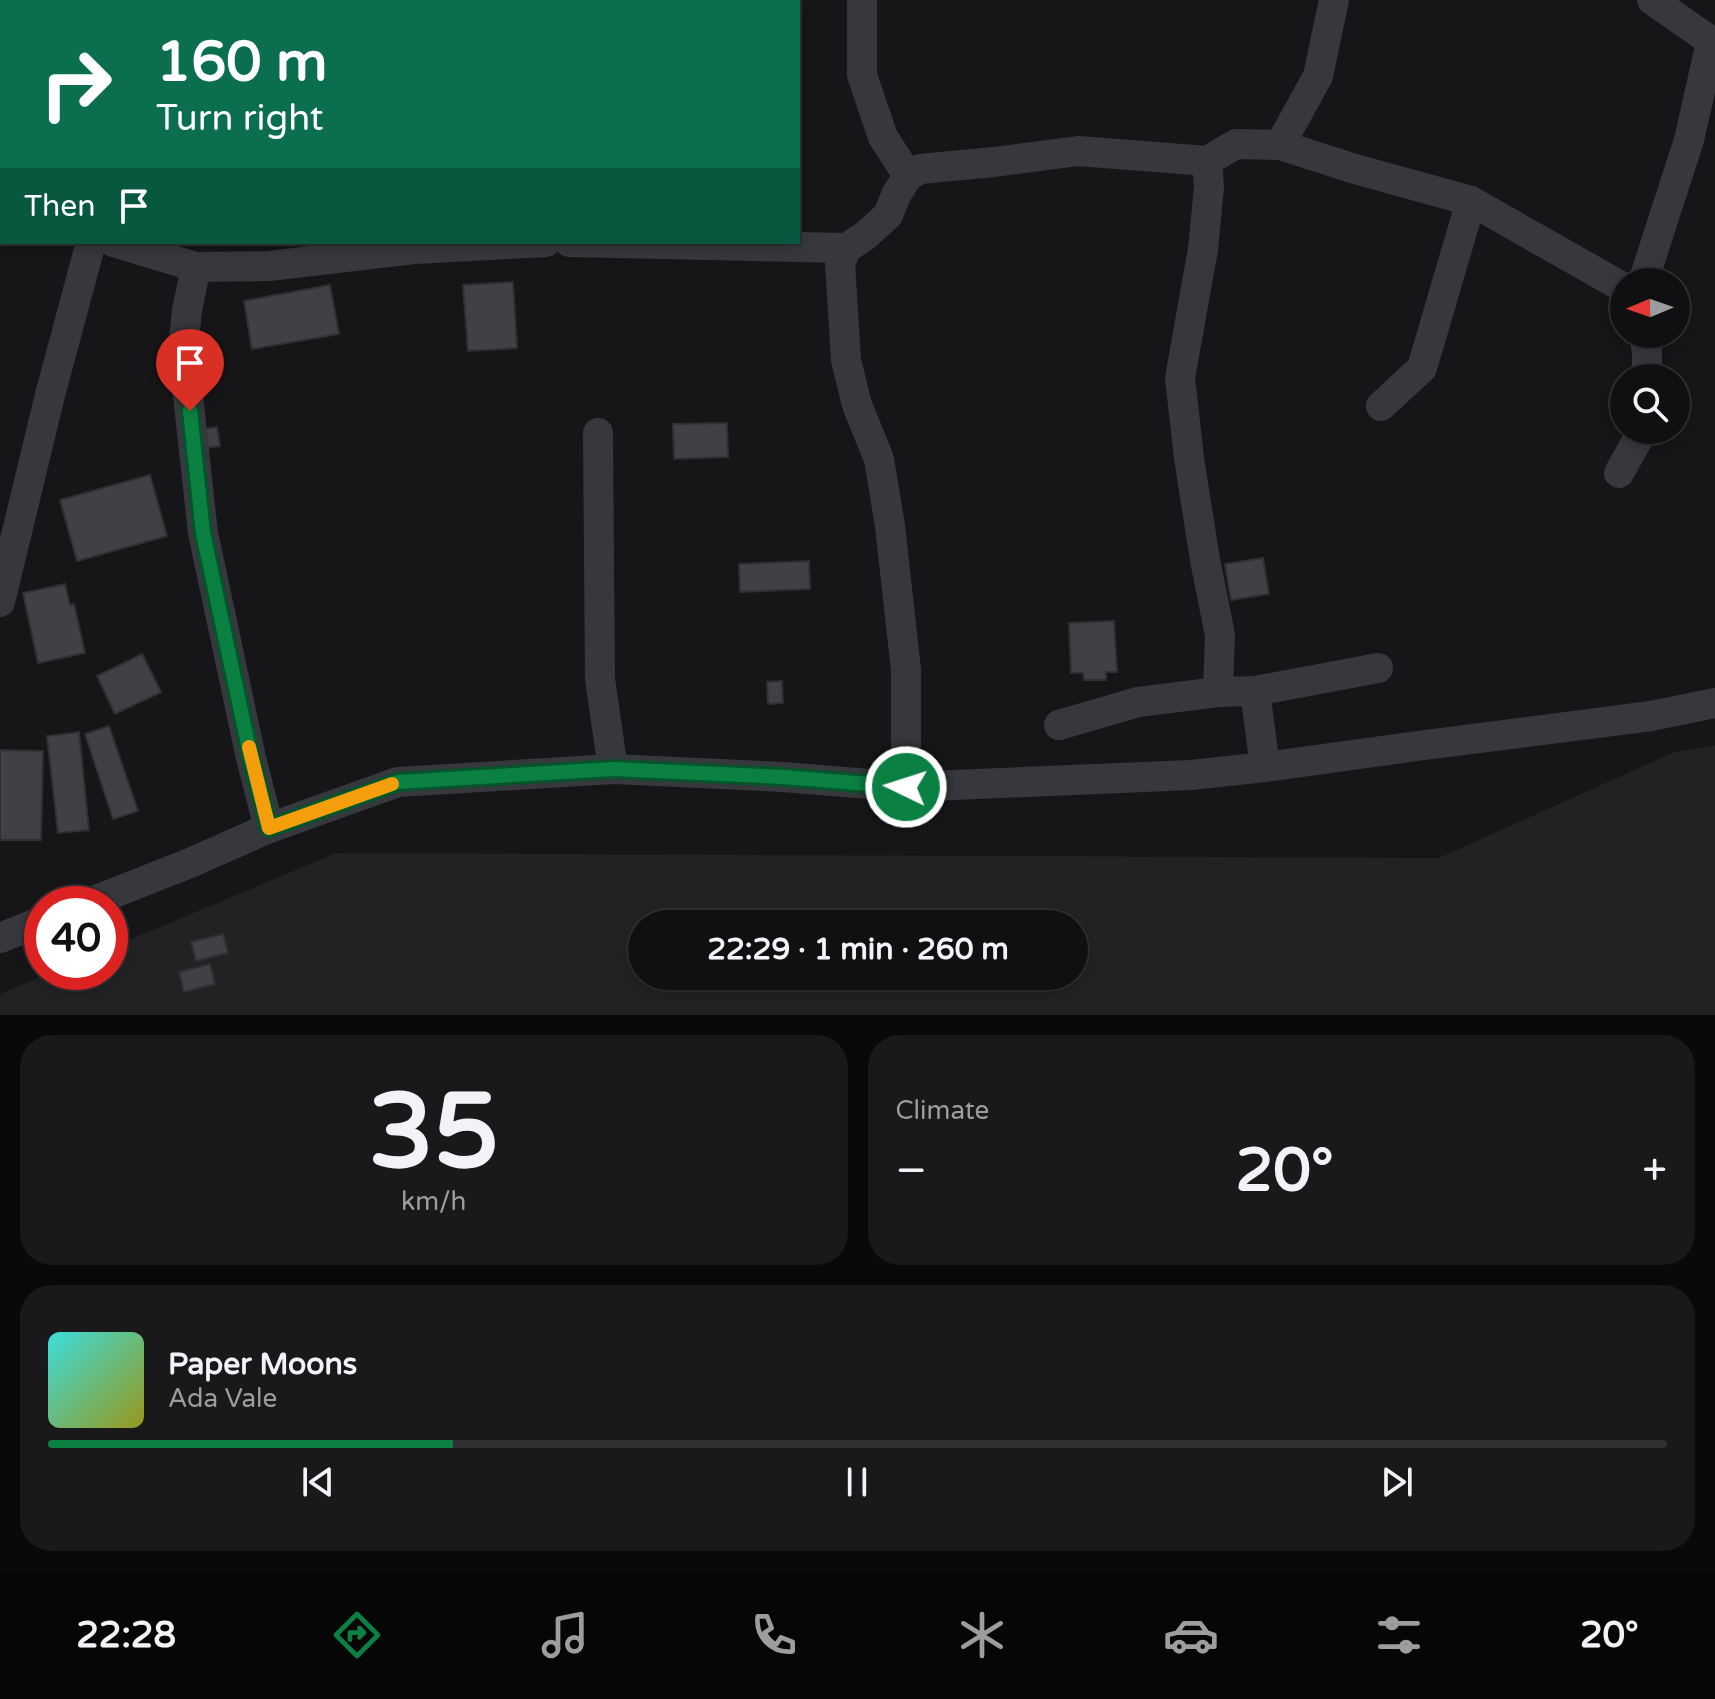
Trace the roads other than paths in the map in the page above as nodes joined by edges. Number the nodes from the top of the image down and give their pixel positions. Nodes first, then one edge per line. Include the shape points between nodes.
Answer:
1 (862, 0) edge
2 (1334, 0) edge
3 (1652, 0) edge
4 (1713, 43) edge
5 (1280, 145) junction
6 (1207, 161) junction
7 (908, 176) junction
8 (1471, 201) junction
9 (90, 244) edge
10 (120, 244) edge
11 (508, 244) edge
12 (662, 244) edge
13 (847, 248) junction
14 (196, 267) junction
15 (1648, 268) edge
16 (1610, 280) edge
17 (1381, 406) dead end
18 (598, 433) dead end
19 (1635, 444) edge
20 (1619, 473) dead end
21 (0, 602) edge
22 (1378, 668) dead end
23 (1255, 691) junction
24 (1218, 692) junction
25 (1715, 703) edge
26 (1059, 725) dead end
27 (1265, 767) junction
28 (613, 769) junction
29 (906, 787) junction
30 (269, 828) junction
31 (128, 887) edge
32 (24, 928) edge
33 (0, 938) edge

1 - 7 street via 862,75 883,137
2 - 5 street via 1318,76
3 - 4 street
4 - 15 street via 1689,140
5 - 6 street via 1236,144
5 - 8 street
6 - 7 street via 1078,151 920,169
6 - 24 street via 1203,249 1180,378 1220,635
7 - 13 street via 888,215
8 - 16 street
8 - 17 street via 1422,368
9 - 21 street
10 - 14 street
11 - 14 street via 269,266
12 - 13 street
13 - 29 street via 840,263 846,360 879,459 892,541 906,670
14 - 30 street via 183,350 203,533
18 - 28 street via 600,679
19 - 20 street
22 - 23 street
23 - 24 street
23 - 27 street
24 - 26 street via 1138,702
25 - 27 street
27 - 29 street
28 - 29 street
28 - 30 street via 398,782
30 - 31 street
32 - 33 street

